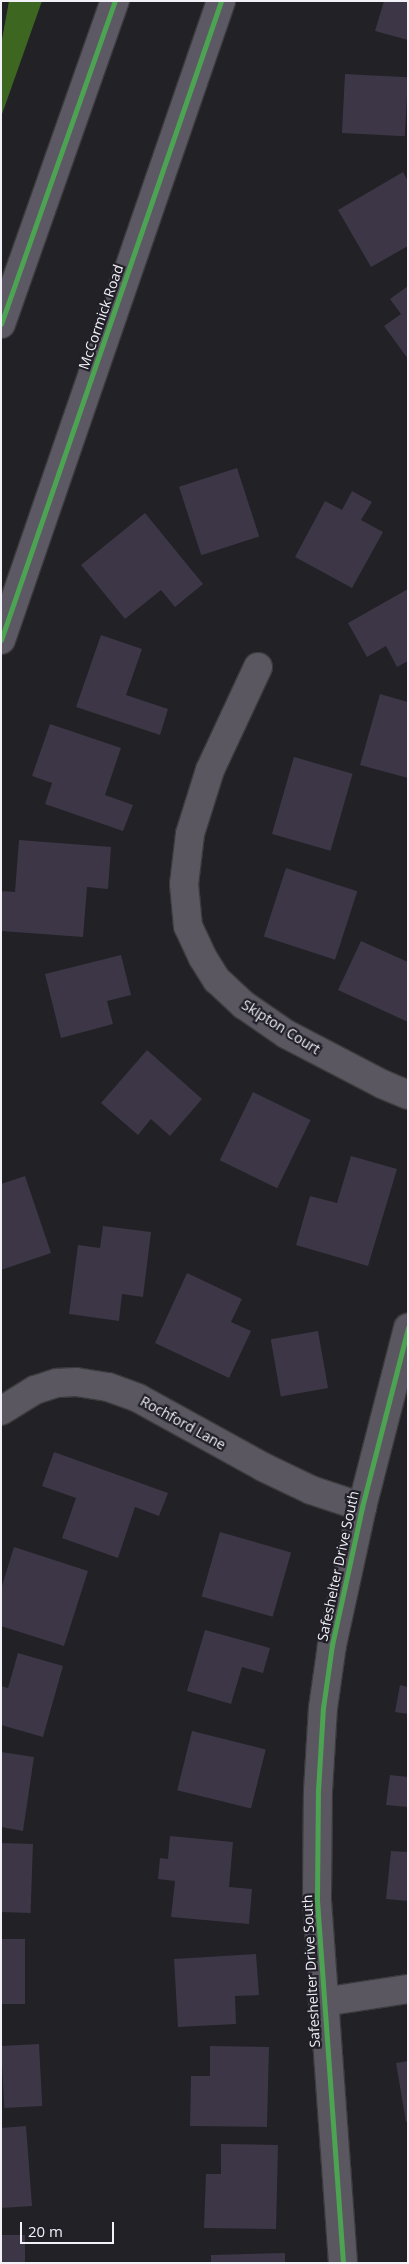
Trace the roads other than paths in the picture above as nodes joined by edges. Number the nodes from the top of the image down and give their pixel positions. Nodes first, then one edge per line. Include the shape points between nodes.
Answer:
1 (115, 1) edge
2 (221, 1) edge
3 (1, 324) edge
4 (1, 640) edge
5 (258, 667) dead end
6 (408, 1095) edge
7 (408, 1328) edge
8 (1, 1411) edge
9 (362, 1507) junction
10 (408, 1990) edge
11 (323, 2002) junction
12 (343, 2263) edge

1 - 3 main road
2 - 4 main road, McCormick Road
5 - 6 street, Skipton Court via 210,770 190,834 184,884 188,926 217,980 244,1006 286,1034
7 - 9 street, Safeshelter Drive South
8 - 9 street, Rochford Lane via 35,1390 57,1383 108,1387 138,1398 311,1490
9 - 11 street, Safeshelter Drive South via 332,1645 323,1708 317,1899
10 - 11 street
11 - 12 street, Safeshelter Drive South

